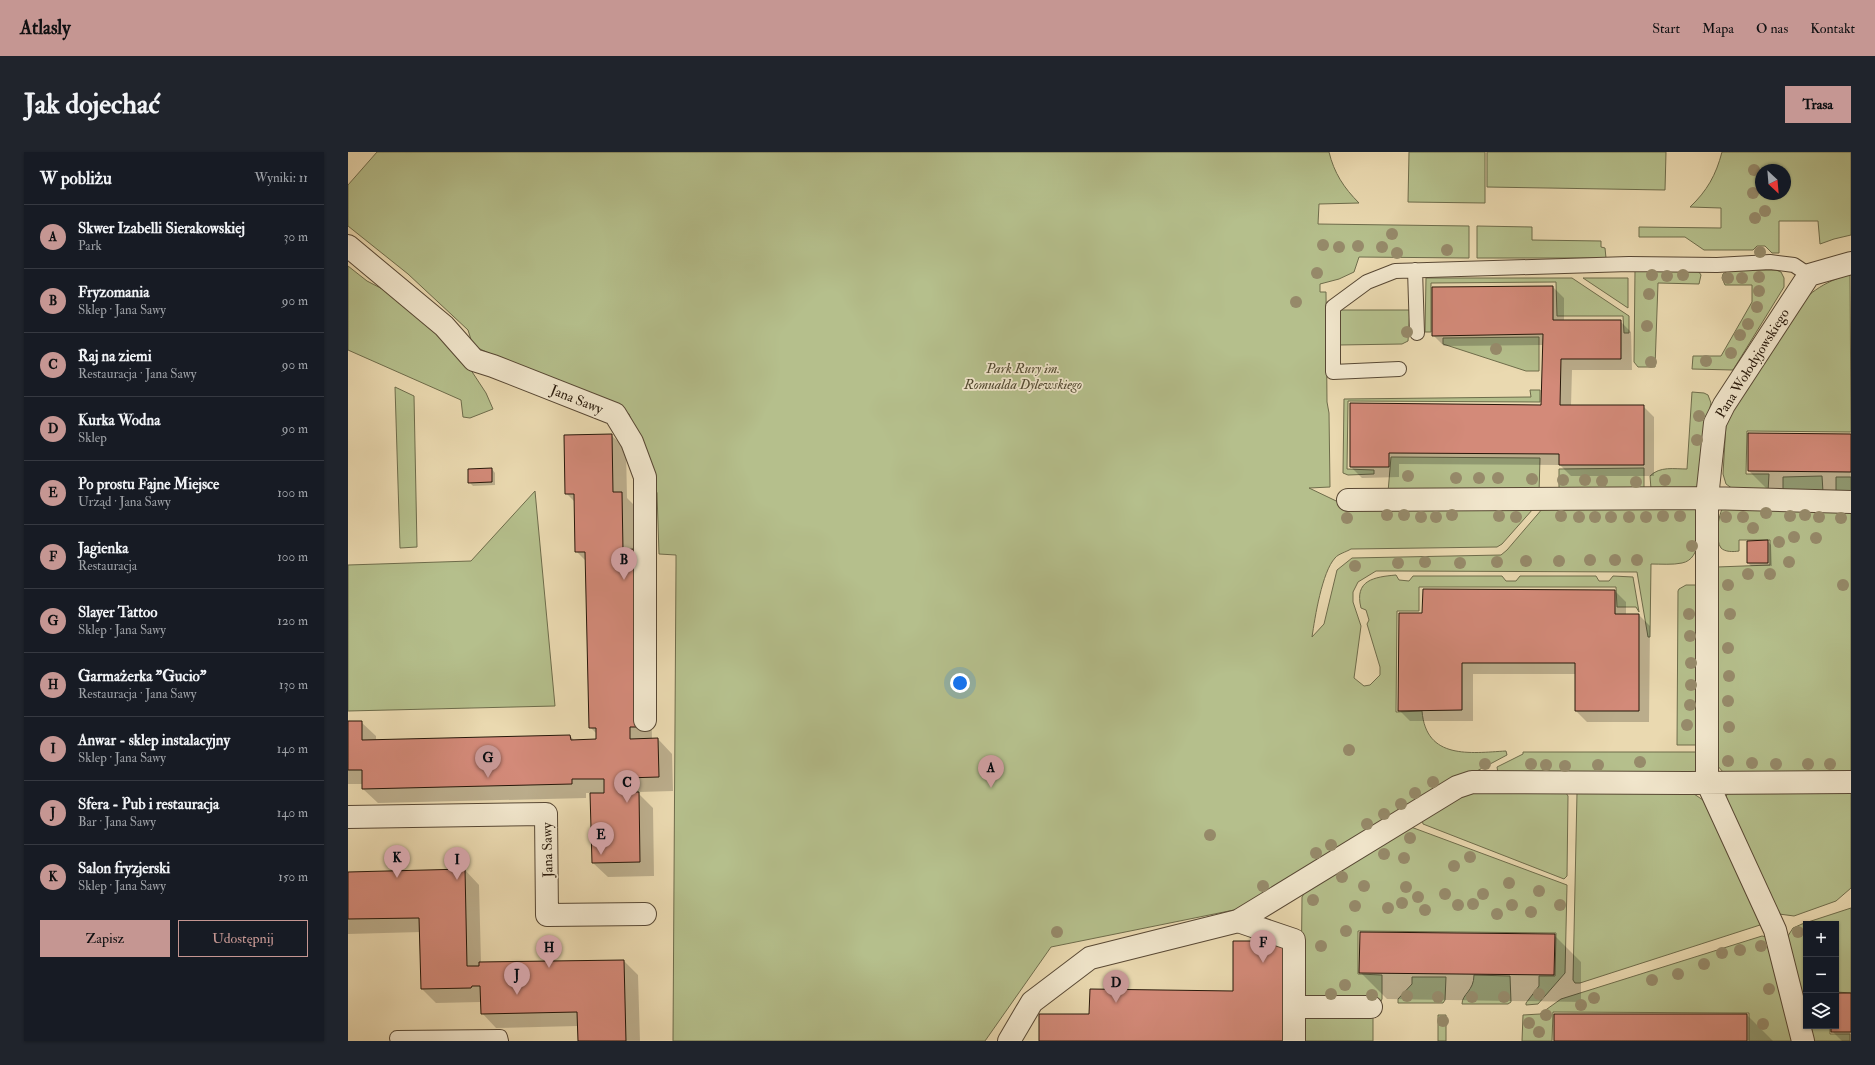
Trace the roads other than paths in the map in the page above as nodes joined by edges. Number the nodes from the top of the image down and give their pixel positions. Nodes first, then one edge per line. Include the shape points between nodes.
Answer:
1 (348, 246) edge
2 (1851, 263) edge
3 (1415, 270) junction
4 (1809, 275) junction
5 (1417, 332) dead end
6 (1399, 369) dead end
7 (1707, 498) junction
8 (1348, 500) dead end
9 (1851, 502) edge
10 (645, 720) dead end
11 (1707, 782) junction
12 (1851, 782) edge
13 (348, 817) edge
14 (645, 914) dead end
15 (1238, 921) junction
16 (1294, 1007) junction
17 (1371, 1007) dead end
18 (397, 1038) dead end
19 (501, 1041) edge
20 (1009, 1041) edge
21 (1294, 1041) edge
22 (1803, 1041) edge

1 - 10 street, Jana Sawy via 444,326 474,360 615,414 632,442 645,477
2 - 4 street
3 - 4 lane via 1770,262 1794,265
3 - 5 lane
3 - 6 lane via 1396,271 1367,282 1332,307 1333,372
4 - 7 street, Pana Wołodyjowskiego via 1715,422
7 - 8 street
7 - 9 street
7 - 11 street, Pana Wołodyjowskiego
11 - 12 street
11 - 15 street via 1472,782 1456,787
11 - 22 street via 1775,930
13 - 14 street, Jana Sawy via 546,814 547,914
15 - 16 street via 1294,940
15 - 20 street via 1090,958 1032,1002
16 - 17 street
16 - 21 street
18 - 19 lane via 500,1037

